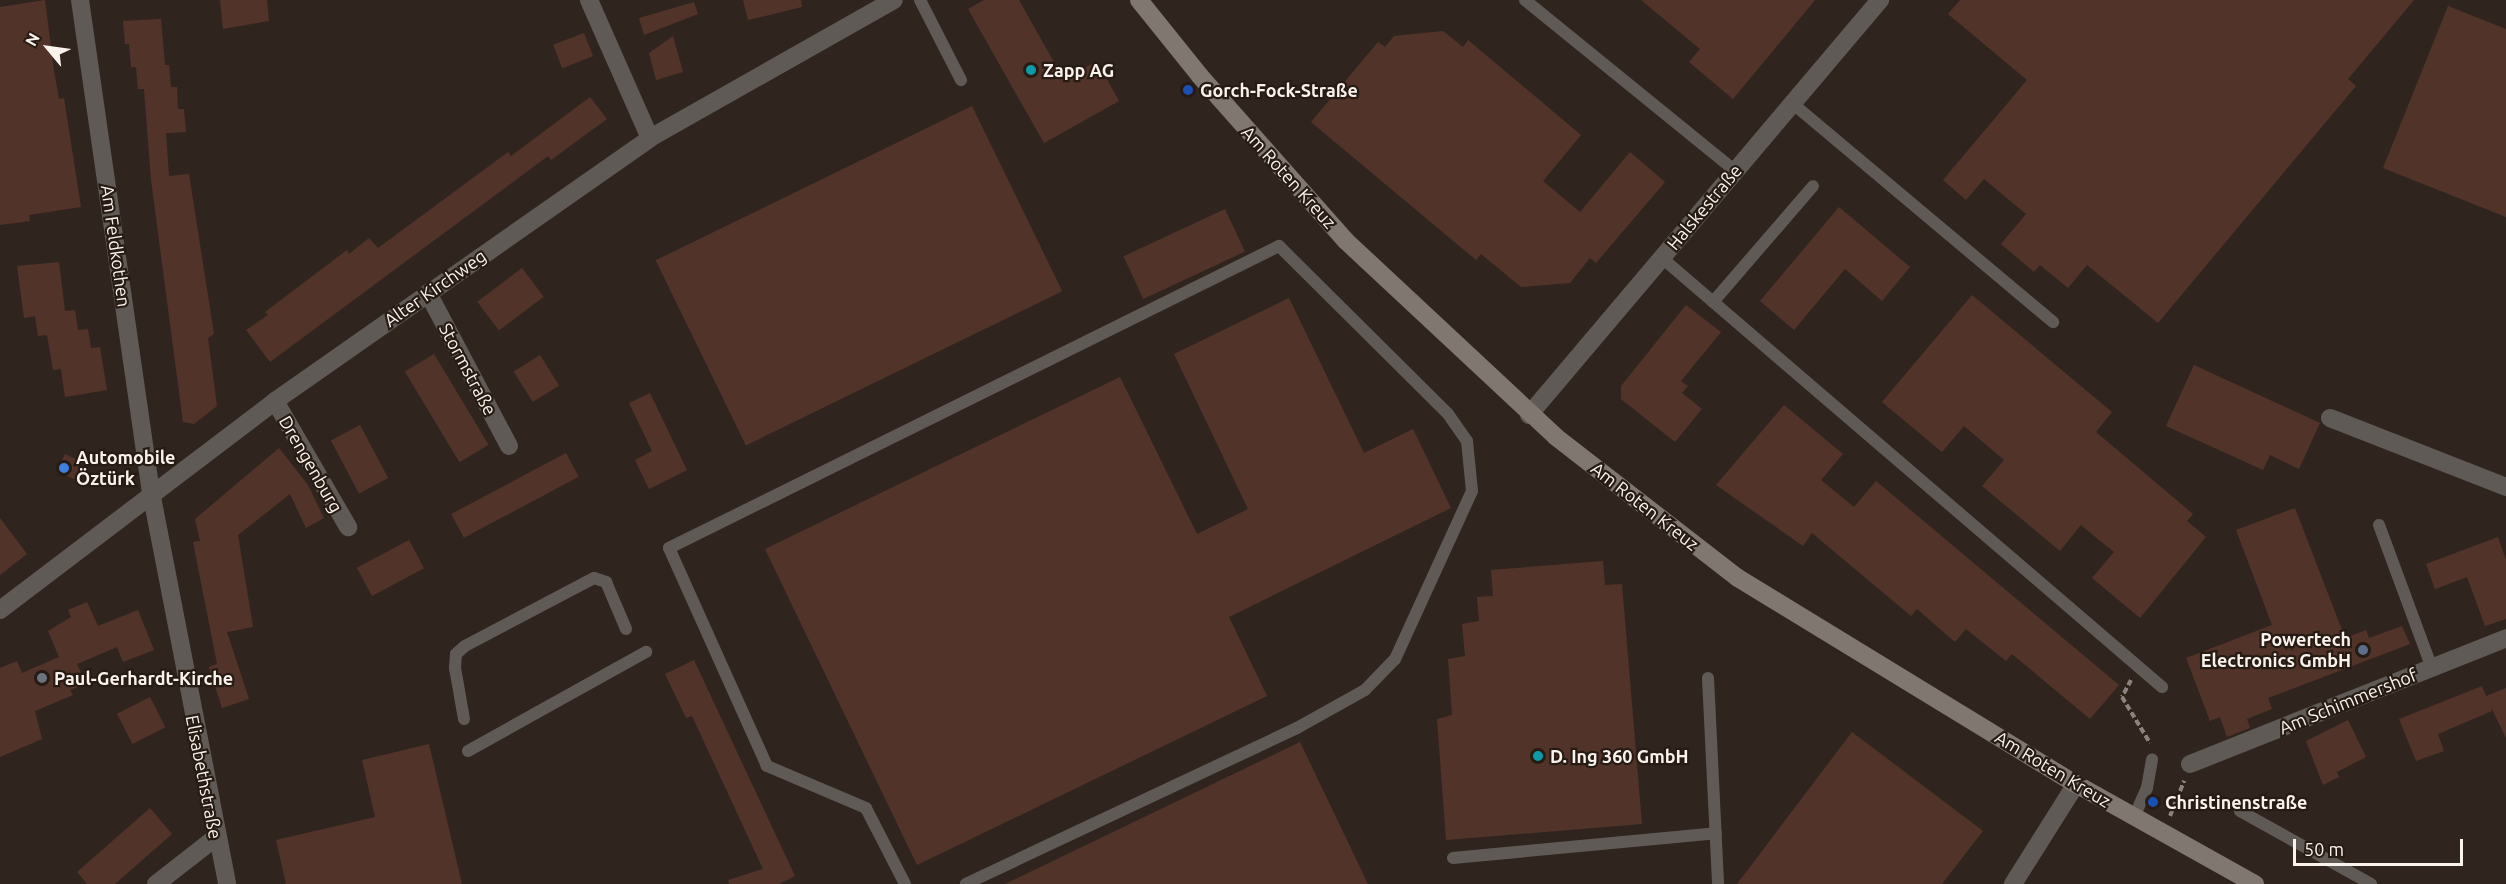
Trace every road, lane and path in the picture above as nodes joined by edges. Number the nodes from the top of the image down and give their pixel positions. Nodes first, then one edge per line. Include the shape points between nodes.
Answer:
1 (81, 0) edge
2 (589, 0) edge
3 (894, 0) edge
4 (920, 0) edge
5 (1139, 0) edge
6 (1525, 0) edge
7 (1880, 0) edge
8 (961, 80) dead end
9 (1792, 103) junction
10 (650, 138) junction
11 (1734, 170) junction
12 (1813, 186) dead end
13 (1662, 258) junction
14 (428, 293) junction
15 (1713, 302) junction
16 (2053, 322) dead end
17 (275, 401) junction
18 (1529, 415) junction
19 (2330, 418) dead end
20 (509, 446) dead end
21 (2506, 487) edge
22 (151, 492) junction
23 (2379, 525) dead end
24 (348, 527) dead end
25 (0, 610) edge
26 (626, 629) dead end
27 (2506, 638) edge
28 (646, 652) dead end
29 (2432, 668) junction
30 (2138, 669) junction
31 (1708, 678) dead end
32 (2162, 687) dead end
33 (464, 719) dead end
34 (468, 751) dead end
35 (2152, 759) joint
36 (2190, 764) joint
37 (2076, 784) junction
38 (2240, 811) dead end
39 (2134, 817) junction
40 (1716, 833) junction
41 (2163, 834) junction
42 (215, 838) junction
43 (1453, 858) dead end
44 (156, 884) edge
45 (226, 884) edge
46 (906, 884) edge
47 (966, 884) edge
48 (1718, 884) edge
49 (2013, 884) edge
50 (2255, 884) edge
51 (2371, 884) edge

1 - 22 street, Am Feldkothen
2 - 10 street
3 - 10 street, Alter Kirchweg
4 - 8 lane
5 - 18 street, Am Roten Kreuz via 1346,241
6 - 11 lane
7 - 9 street, Halskestraße
9 - 11 street, Halskestraße
9 - 16 lane
10 - 14 street, Alter Kirchweg
11 - 13 street, Halskestraße
12 - 15 lane
13 - 15 lane
13 - 18 street, Halskestraße
14 - 17 street, Alter Kirchweg
14 - 20 street, Stormstraße
15 - 30 lane
17 - 22 street, Alter Kirchweg
17 - 24 street, Drengenburg
18 - 37 street, Am Roten Kreuz via 1738,578
19 - 21 street
22 - 25 street, Alter Kirchweg
22 - 42 street, Elisabethstraße
23 - 29 lane
26 - 33 lane via 606,582 594,578 465,646 456,654 455,668
27 - 29 street, Am Schimmershof
28 - 34 lane
29 - 36 street, Am Schimmershof
30 - 32 lane
30 - 35 path via 2122,698 2146,734
31 - 40 lane
35 - 39 lane via 2147,788
36 - 41 path
37 - 39 street, Am Roten Kreuz
37 - 49 street
38 - 51 lane
39 - 41 street, Am Roten Kreuz
40 - 43 lane
40 - 48 lane
41 - 50 street, Am Roten Kreuz
42 - 44 street
42 - 45 street, Elisabethstraße
46 - 47 lane via 866,808 767,766 669,548 1279,246 1448,414 1467,441 1472,491 1395,659 1365,690 1297,728

